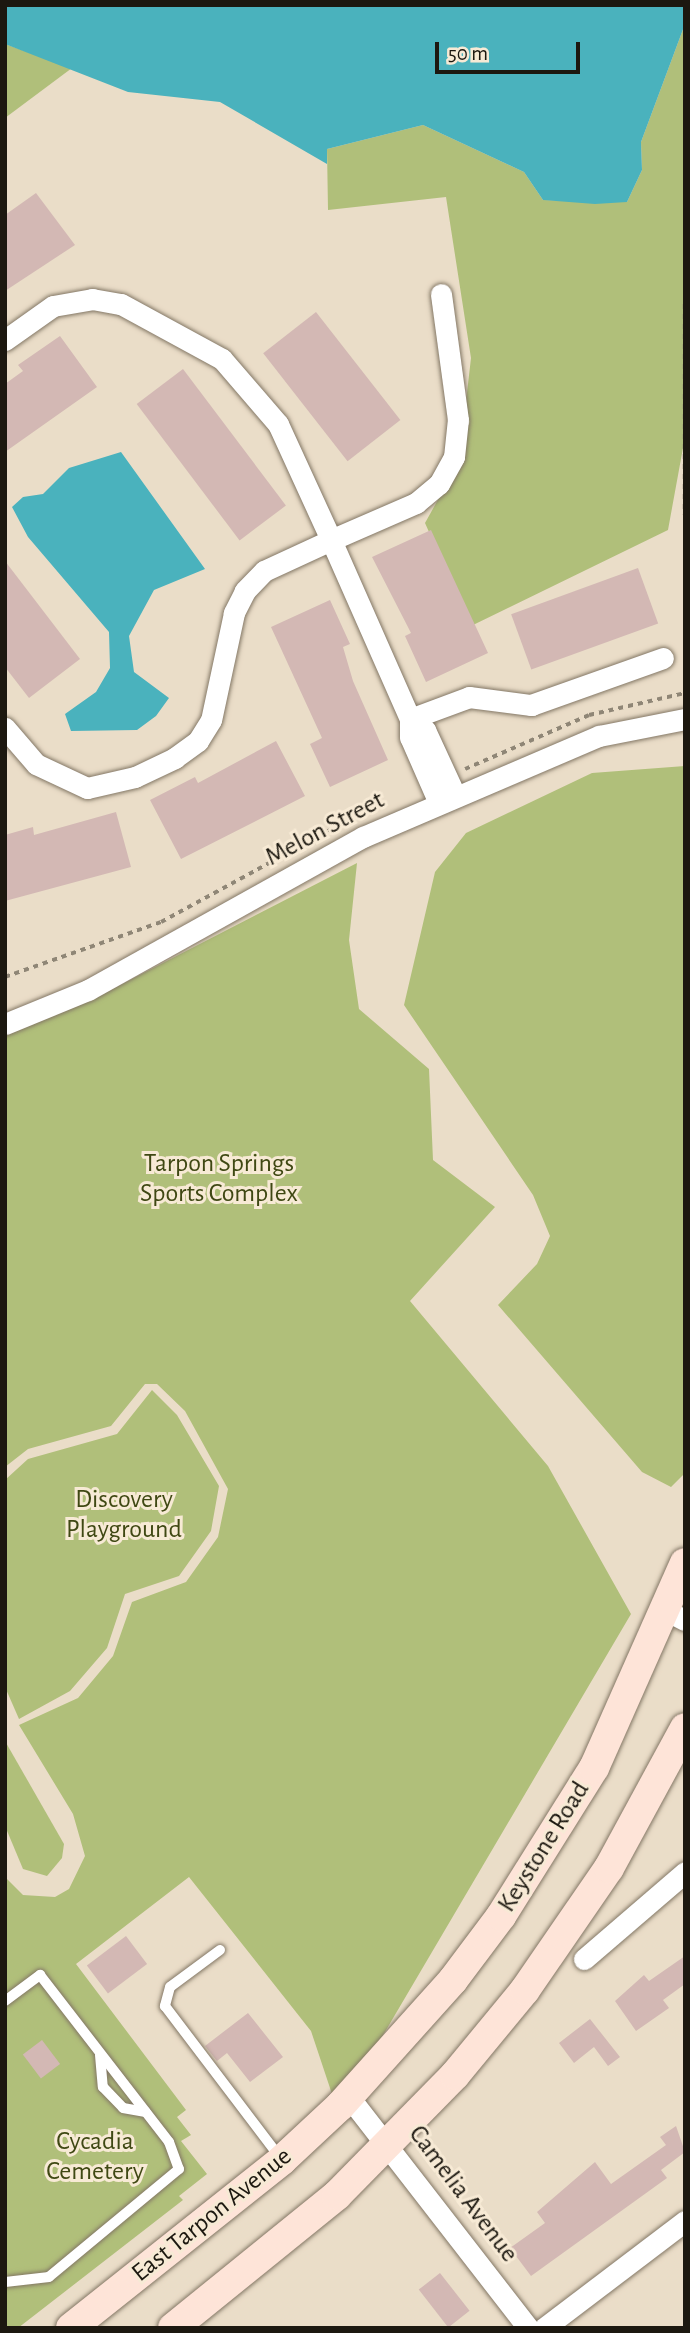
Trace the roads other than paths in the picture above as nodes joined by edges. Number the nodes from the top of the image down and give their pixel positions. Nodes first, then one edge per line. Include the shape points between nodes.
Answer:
1 (441, 295) dead end
2 (5, 340) edge
3 (331, 540) junction
4 (663, 658) dead end
5 (410, 719) junction
6 (685, 719) edge
7 (5, 728) edge
8 (447, 799) junction
9 (5, 1024) edge
10 (685, 1563) edge
11 (676, 1616) edge
12 (685, 1728) edge
13 (685, 1872) edge
14 (220, 1950) dead end
15 (584, 1959) dead end
16 (5, 2001) edge
17 (100, 2052) junction
18 (349, 2097) junction
19 (146, 2112) junction
20 (391, 2143) junction
21 (282, 2160) junction
22 (685, 2221) edge
23 (5, 2282) edge
24 (71, 2328) edge
25 (173, 2328) edge
26 (528, 2328) edge
27 (544, 2328) edge

1 - 3 street via 458,420 454,457 439,484 416,503
2 - 3 street via 53,306 92,299 121,304 222,359 278,424
3 - 5 street
3 - 7 street via 264,571 246,591 234,613 211,720 198,741 175,758 135,777 87,788 36,764
4 - 5 street via 531,705 469,697
5 - 8 street via 410,737
6 - 8 street, Melon Street via 599,736
8 - 9 street, Melon Street via 355,841 88,990
10 - 11 main road, Keystone Road
11 - 18 main road, Keystone Road via 552,1840 453,1980
12 - 20 main road via 609,1868 526,1990
13 - 15 street
14 - 21 lane via 170,1987 165,2006
16 - 17 lane via 40,1975
17 - 19 lane
17 - 19 lane via 103,2087 123,2108
18 - 20 street, Camelia Avenue
18 - 21 main road, East Tarpon Avenue
19 - 23 lane via 169,2142 179,2169 49,2277
20 - 25 main road
20 - 26 street, Camelia Avenue
21 - 24 main road, East Tarpon Avenue
22 - 27 street

